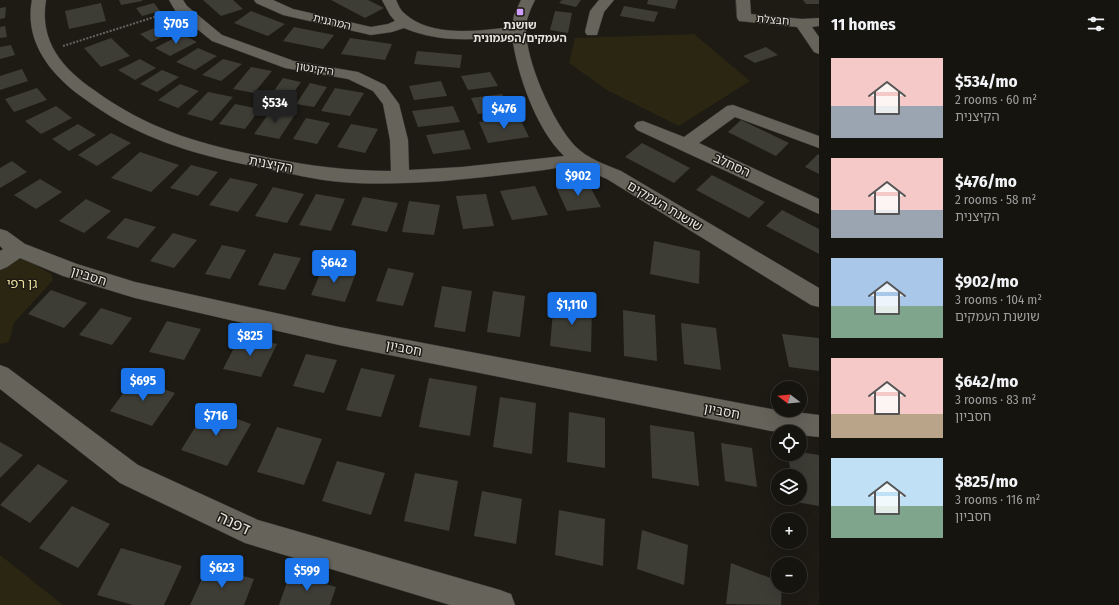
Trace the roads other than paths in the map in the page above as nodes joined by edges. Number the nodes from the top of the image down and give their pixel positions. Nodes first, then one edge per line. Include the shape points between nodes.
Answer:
1 (39, 0) edge
2 (261, 0) edge
3 (389, 0) edge
4 (528, 0) edge
5 (607, 0) edge
6 (743, 0) edge
7 (178, 4) edge
8 (404, 22) junction
9 (819, 22) edge
10 (802, 23) junction
11 (519, 31) junction
12 (592, 32) dead end
13 (819, 49) edge
14 (644, 126) dead end
15 (819, 142) edge
16 (686, 144) junction
17 (580, 160) junction
18 (400, 176) junction
19 (819, 207) edge
20 (6, 249) edge
21 (819, 299) edge
22 (0, 375) edge
23 (819, 426) edge
24 (500, 605) edge

1 - 18 street, הקיצנית via 38,26 46,51 69,79 108,108 143,128 235,157 291,168 343,176
2 - 8 street, המרגנית via 288,12 371,30 392,28
3 - 8 street via 392,9
4 - 11 street, שושנת העמקים via 522,11
5 - 12 street via 598,11
6 - 10 street, חבצלת via 744,18
7 - 18 street, היקינטון via 217,38 291,65 352,75 379,88 391,104 399,140
8 - 11 street via 419,29 445,34
9 - 10 street, חבצלת
10 - 13 street
11 - 17 street, שושנת העמקים via 524,63 534,90 558,138
14 - 16 street, הסחלב
15 - 16 street via 733,110
16 - 19 street, הסחלב
17 - 18 street, הקיצנית via 486,171
17 - 21 street, שושנת העמקים via 614,175
20 - 23 street, חסביון via 135,290 316,331 770,420
22 - 24 street, דפנה via 129,474 255,533

